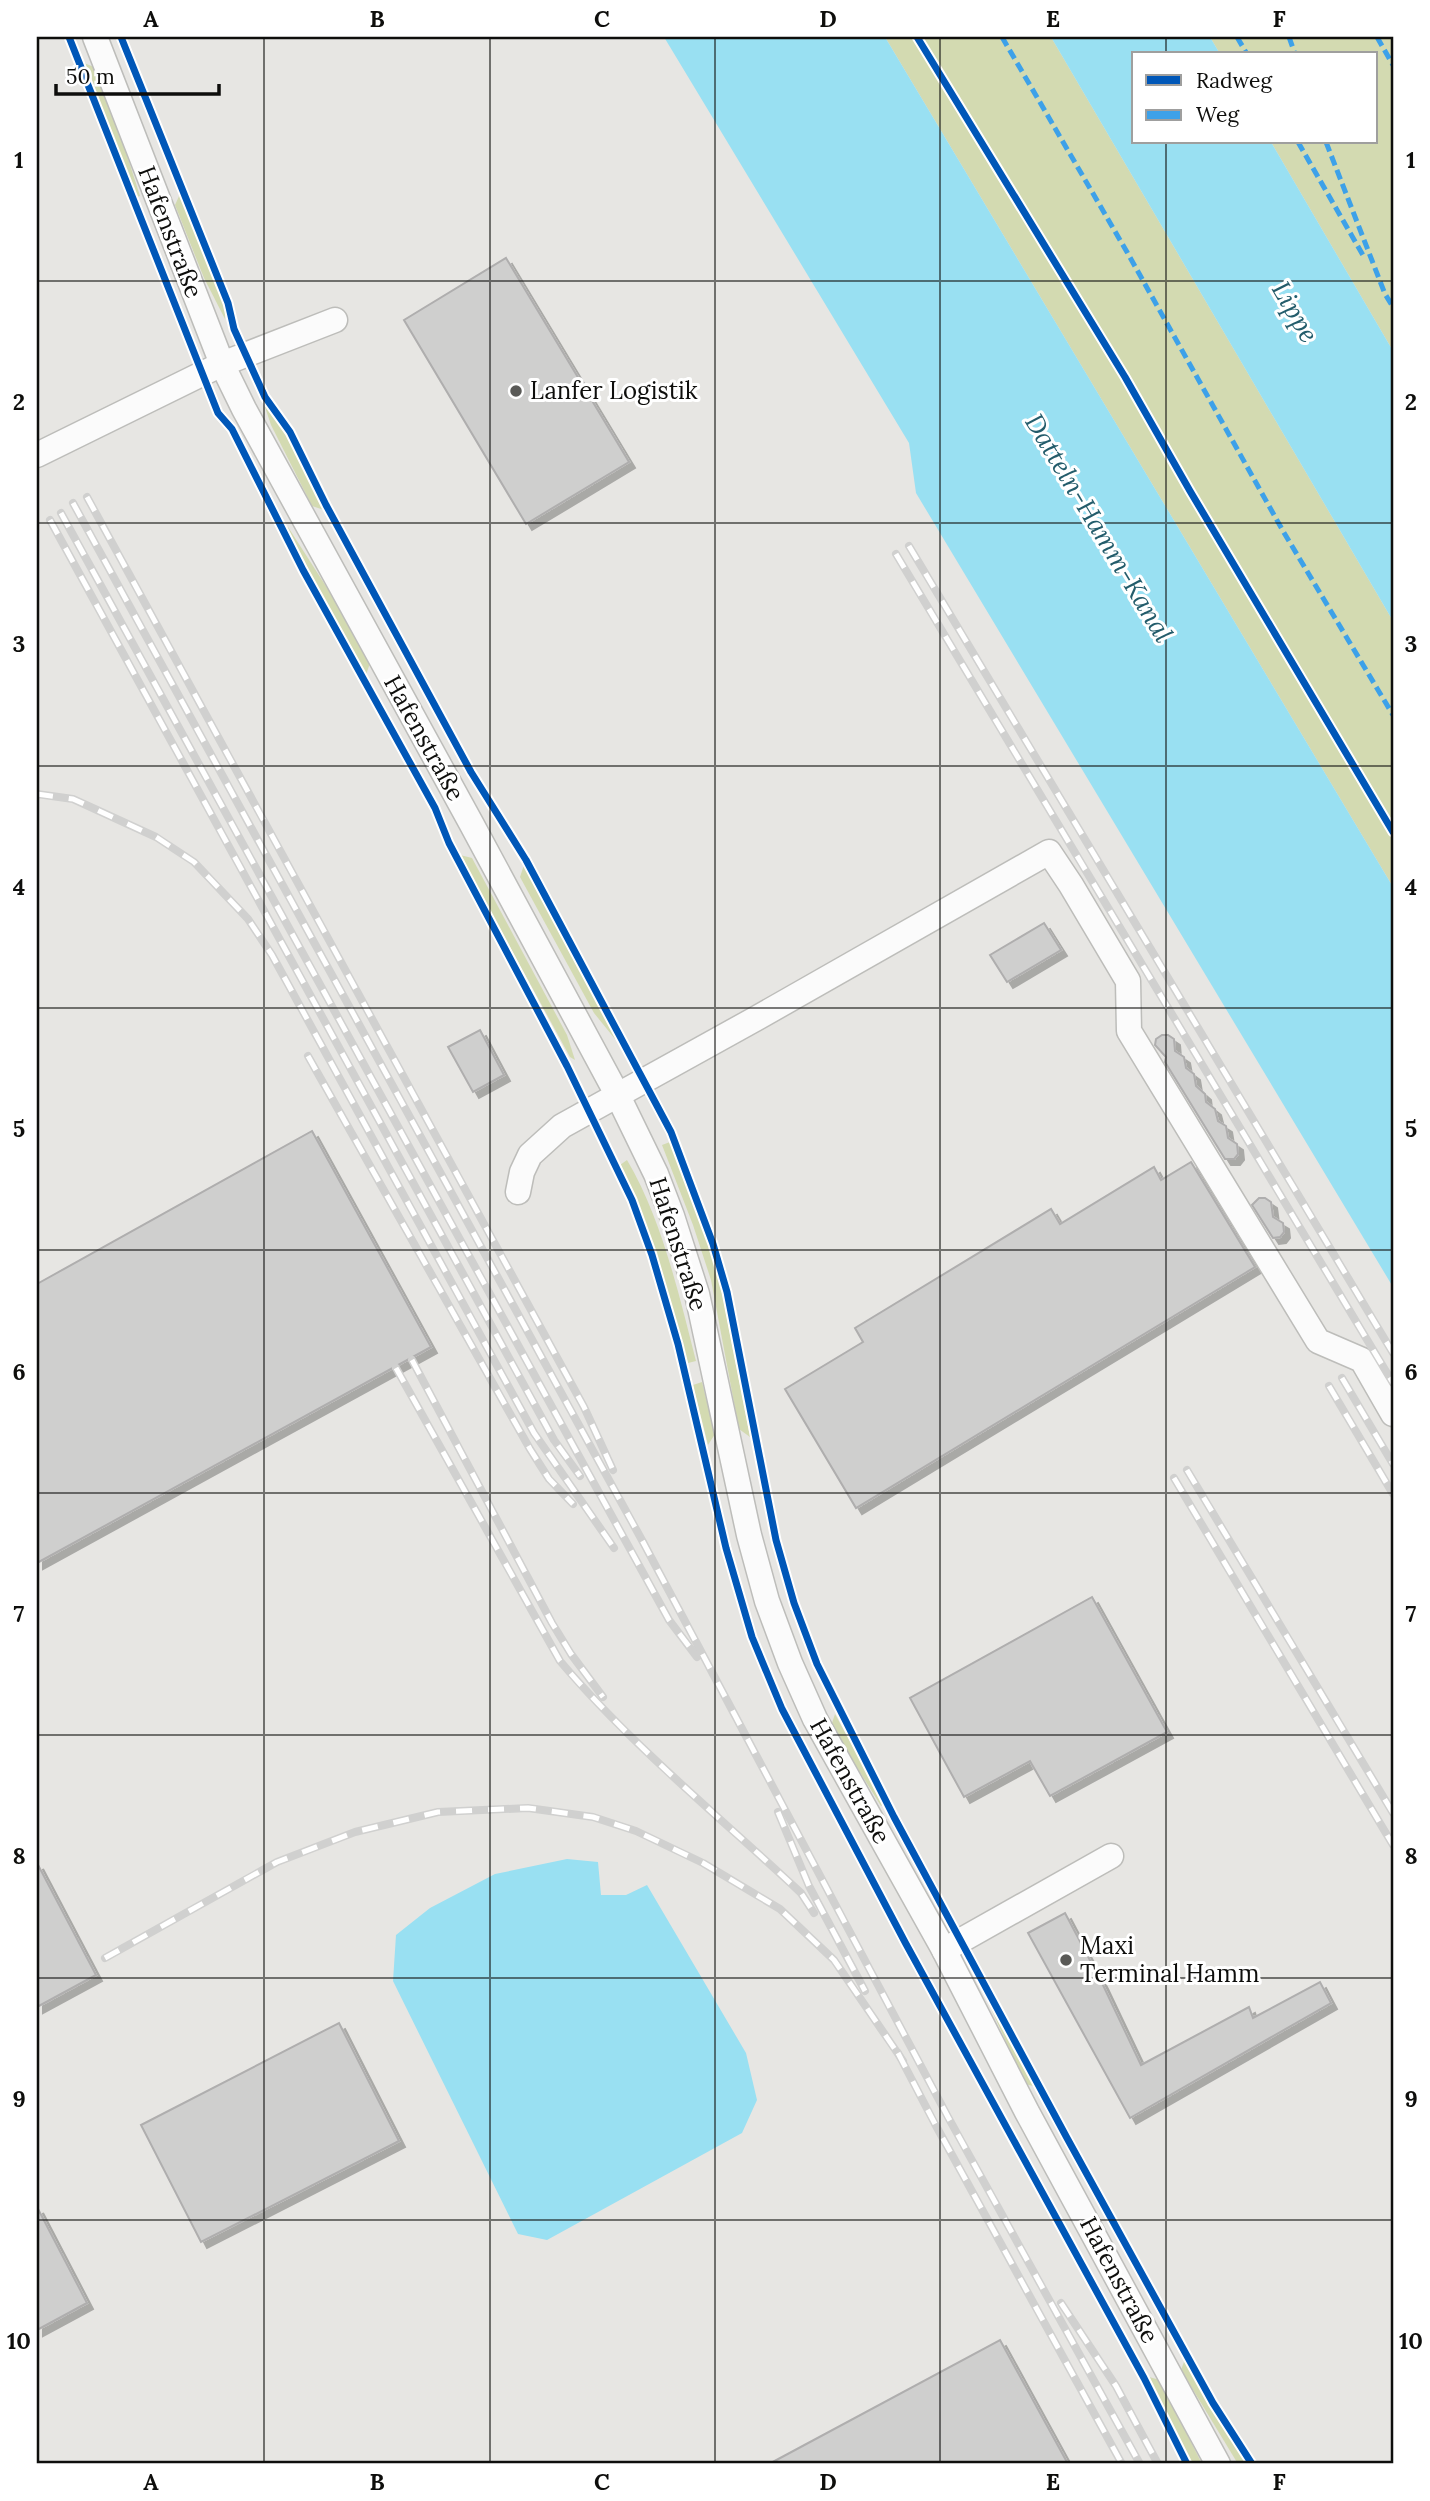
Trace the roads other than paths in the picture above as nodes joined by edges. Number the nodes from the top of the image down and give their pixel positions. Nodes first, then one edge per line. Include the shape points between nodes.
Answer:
1 (95, 37) edge
2 (335, 320) dead end
3 (222, 364) junction
4 (37, 455) edge
5 (618, 1096) junction
6 (518, 1192) dead end
7 (1393, 1414) edge
8 (1111, 1856) dead end
9 (944, 1950) junction
10 (1218, 2464) edge

1 - 3 street, Hafenstraße
2 - 3 street
3 - 4 street
3 - 5 street, Hafenstraße
5 - 6 street via 580,1115 543,1142 530,1155
5 - 7 street via 1049,852 1128,981 1129,1031 1318,1341 1362,1360
5 - 9 street, Hafenstraße via 656,1174 687,1258 749,1535 790,1663 834,1756
8 - 9 street
9 - 10 street, Hafenstraße

